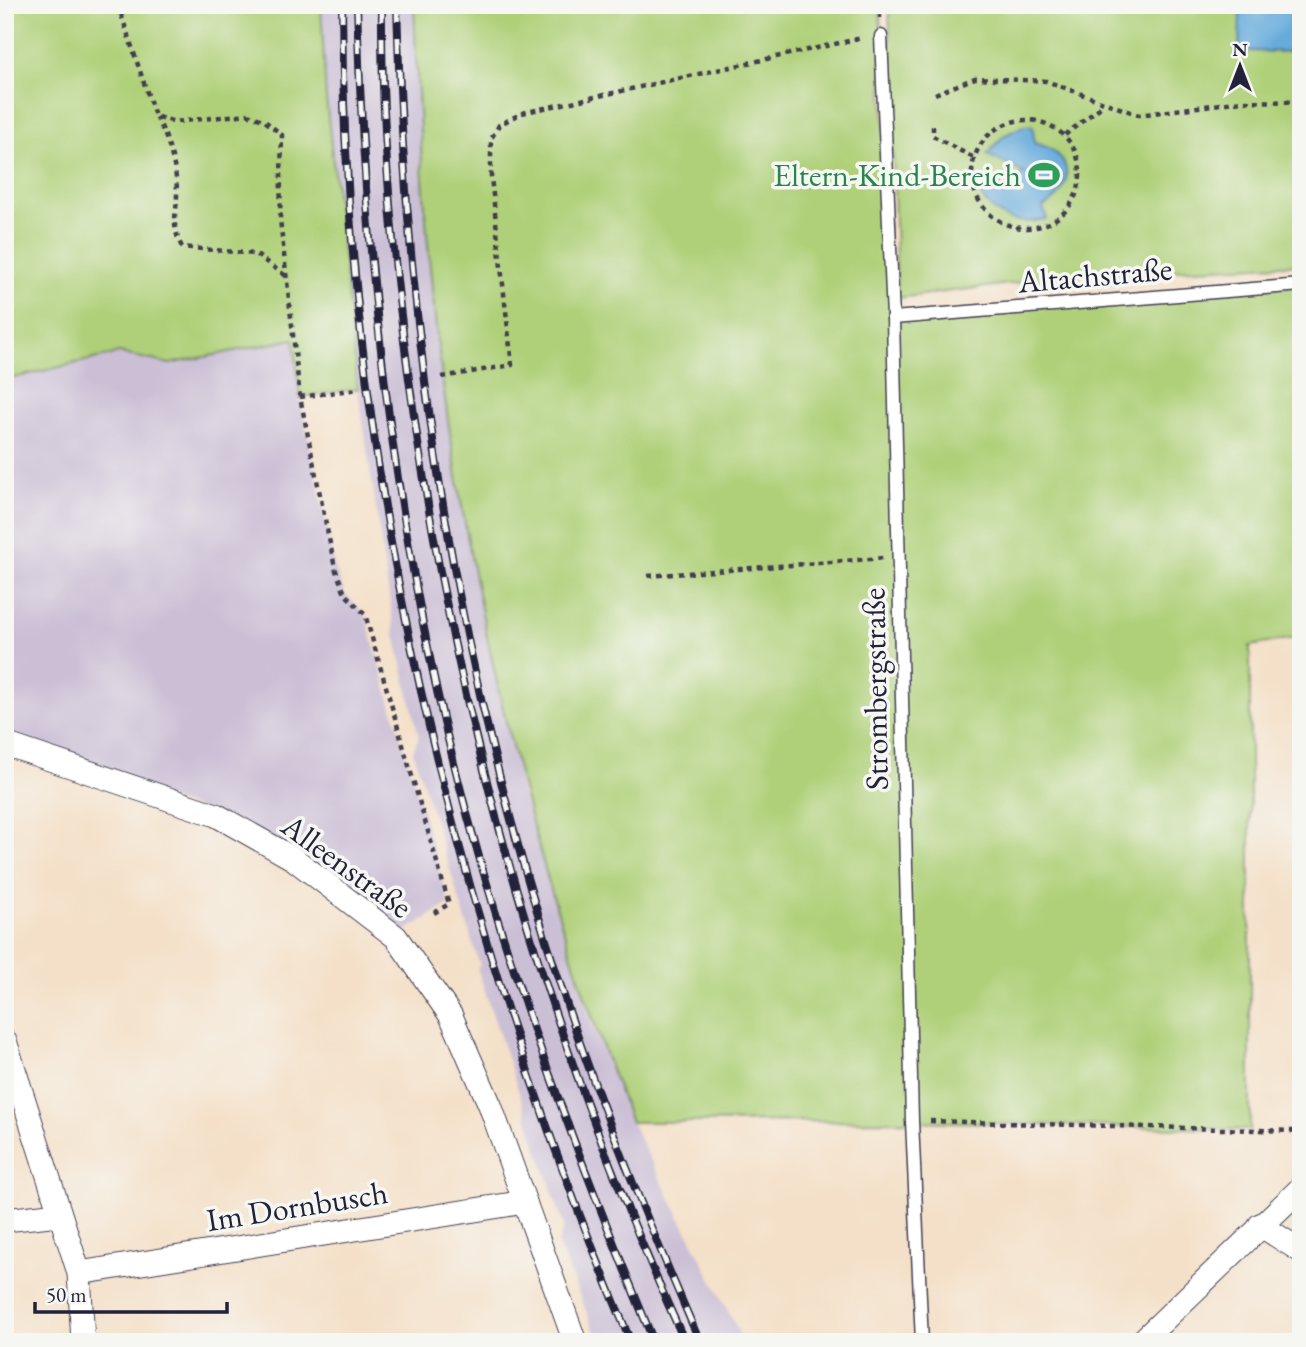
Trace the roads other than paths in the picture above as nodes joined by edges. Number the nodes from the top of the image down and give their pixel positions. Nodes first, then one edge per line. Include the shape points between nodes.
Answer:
1 (881, 36) road end
2 (1301, 285) edge
3 (893, 318) junction
4 (5, 744) edge
5 (5, 1041) edge
6 (1301, 1188) edge
7 (525, 1202) junction
8 (59, 1214) junction
9 (5, 1220) edge
10 (1260, 1225) junction
11 (1301, 1251) edge
12 (79, 1273) junction
13 (83, 1342) edge
14 (575, 1342) edge
15 (922, 1342) edge
16 (1141, 1342) edge

1 - 3 lane, Strombergstraße
2 - 3 lane, Altachstraße
3 - 15 lane, Strombergstraße via 912,1121
4 - 7 street, Alleenstraße via 216,815 294,859 396,937 451,1016
5 - 8 street
6 - 10 street
7 - 12 street, Im Dornbusch
7 - 14 street, Alleenstraße
8 - 9 street
8 - 12 street
10 - 11 street
10 - 16 street
12 - 13 street

